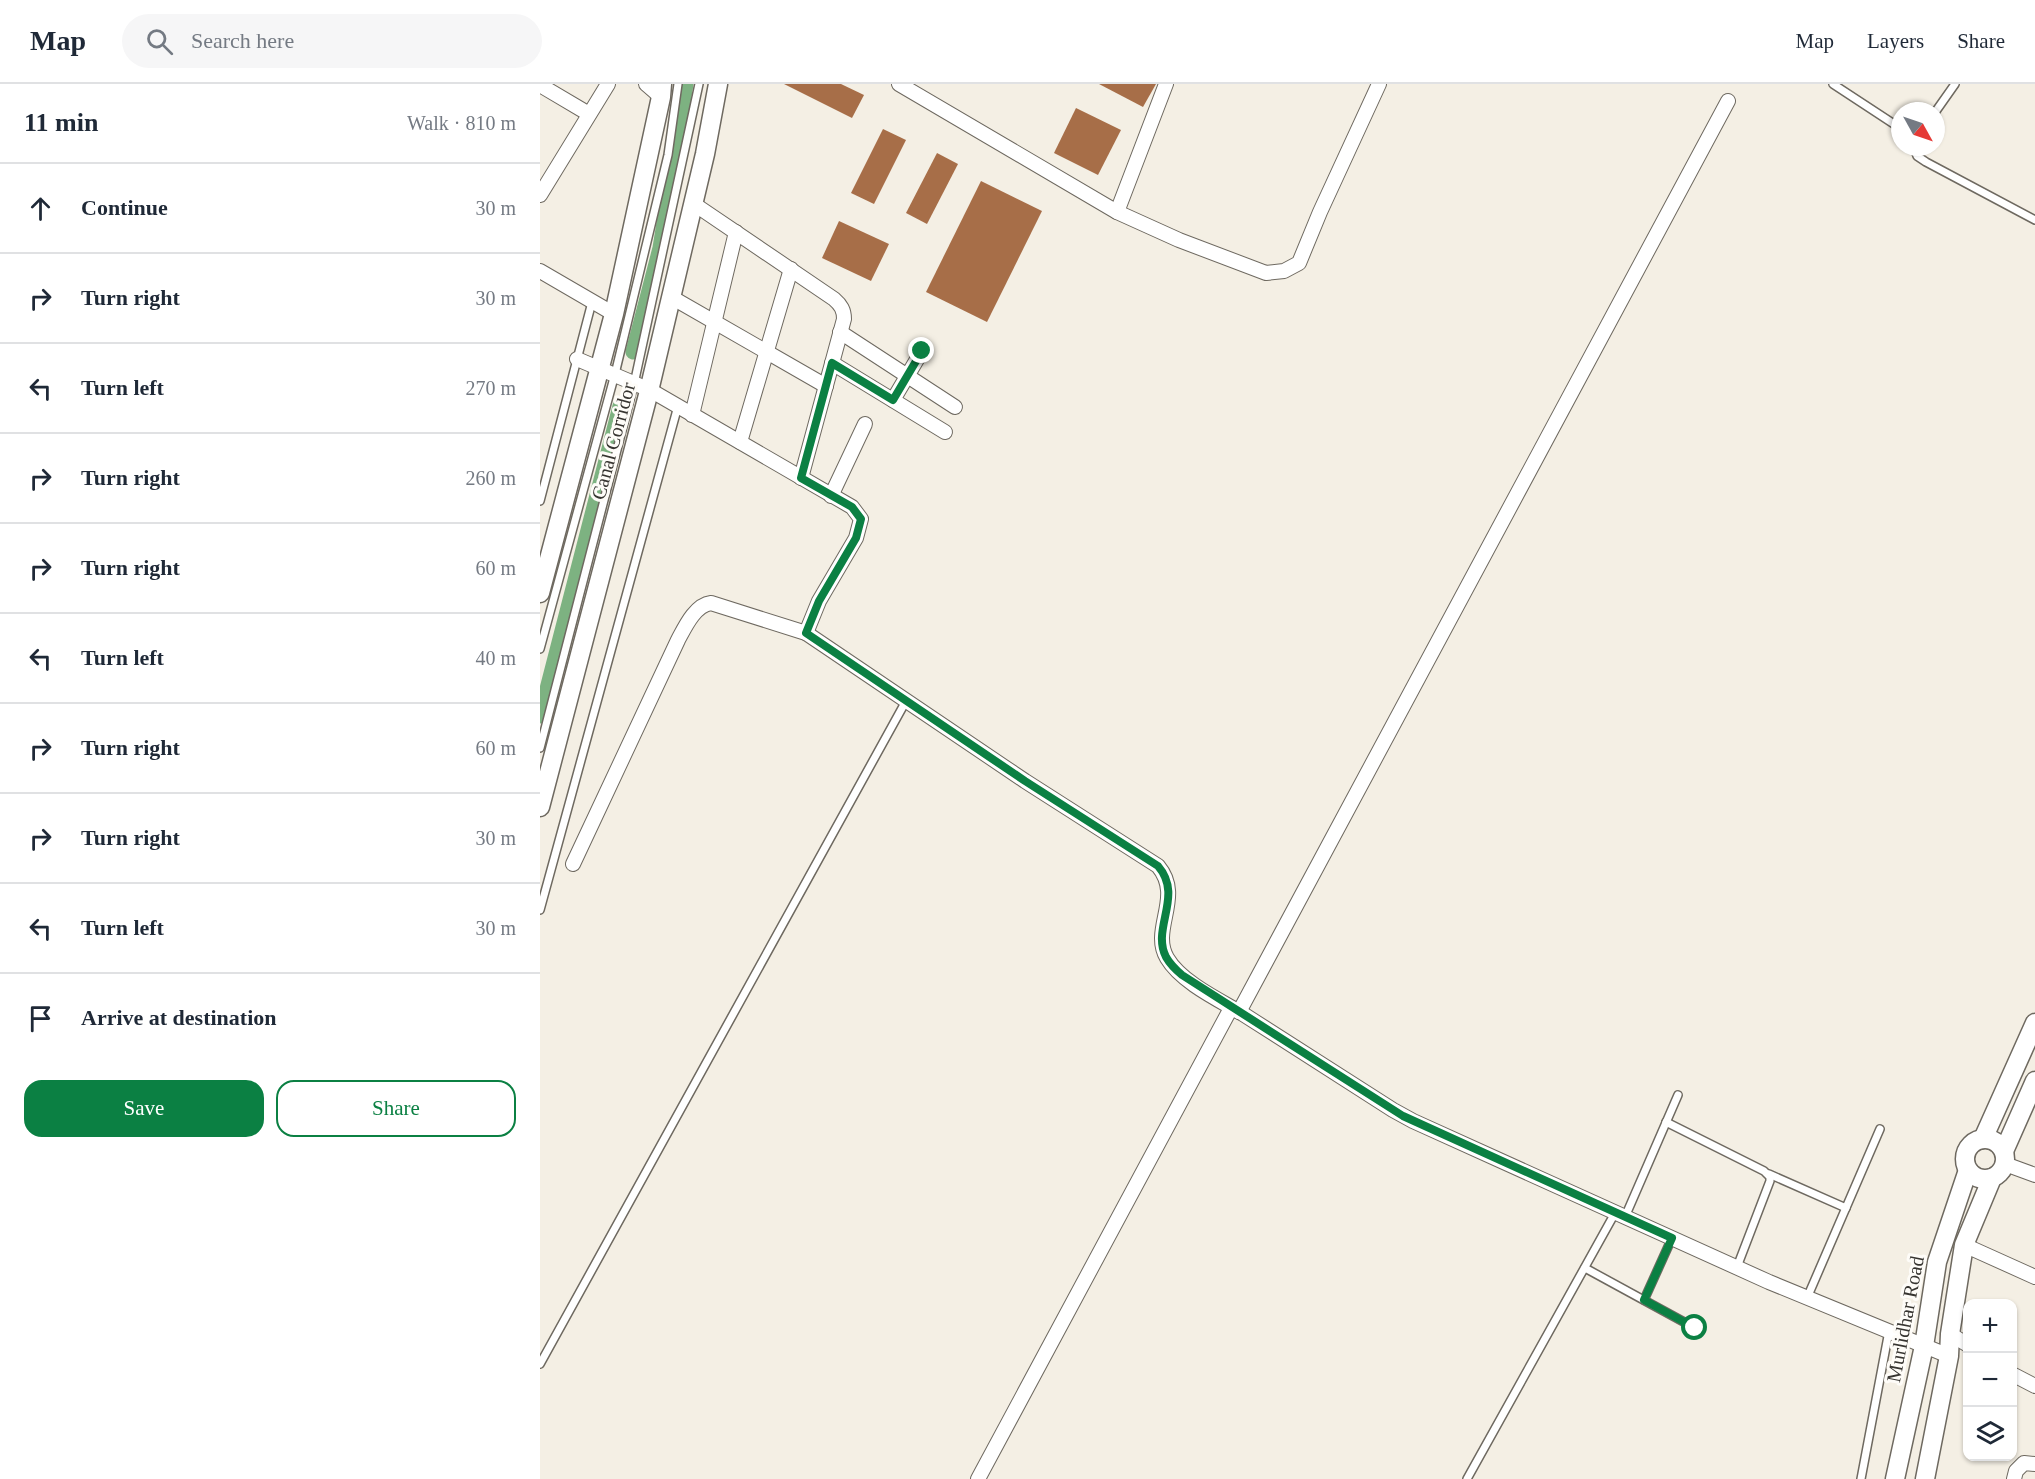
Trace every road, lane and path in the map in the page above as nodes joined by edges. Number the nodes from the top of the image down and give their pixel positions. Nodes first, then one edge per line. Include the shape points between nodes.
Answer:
1 (608, 84) edge
2 (678, 84) edge
3 (699, 84) edge
4 (899, 84) edge
5 (1166, 84) edge
6 (1379, 84) edge
7 (1833, 84) edge
8 (1955, 84) edge
9 (540, 85) edge
10 (719, 85) edge
11 (653, 87) edge
12 (924, 90) edge
13 (1728, 101) dead end
14 (1942, 102) edge
15 (589, 114) junction
16 (1891, 122) edge
17 (1917, 156) edge
18 (544, 181) edge
19 (540, 195) edge
20 (694, 204) junction
21 (1117, 212) junction
22 (2035, 220) edge
23 (736, 232) junction
24 (791, 269) junction
25 (540, 271) edge
26 (671, 297) junction
27 (592, 302) junction
28 (614, 314) junction
29 (714, 322) junction
30 (840, 332) junction
31 (765, 351) junction
32 (922, 351) dead end
33 (577, 359) junction
34 (832, 363) junction
35 (608, 371) junction
36 (907, 376) junction
37 (826, 386) junction
38 (642, 387) junction
39 (893, 400) junction
40 (678, 406) junction
41 (955, 407) dead end
42 (692, 415) junction
43 (865, 424) dead end
44 (945, 432) dead end
45 (740, 442) junction
46 (801, 478) junction
47 (831, 496) junction
48 (540, 501) edge
49 (540, 593) edge
50 (806, 633) junction
51 (540, 650) edge
52 (906, 701) junction
53 (540, 748) edge
54 (541, 801) edge
55 (573, 864) dead end
56 (540, 910) edge
57 (1235, 1010) junction
58 (2035, 1023) edge
59 (2035, 1081) edge
60 (1678, 1095) dead end
61 (1666, 1122) junction
62 (1880, 1129) dead end
63 (1983, 1139) junction
64 (2004, 1157) junction
65 (1968, 1170) junction
66 (1768, 1174) junction
67 (2035, 1175) edge
68 (1992, 1178) junction
69 (1846, 1208) junction
70 (1620, 1215) junction
71 (1672, 1238) junction
72 (1964, 1245) junction
73 (1737, 1267) junction
74 (1585, 1268) junction
75 (2035, 1277) edge
76 (1807, 1298) junction
77 (1644, 1300) junction
78 (1695, 1328) dead end
79 (1889, 1331) junction
80 (1950, 1334) junction
81 (1963, 1342) edge
82 (1924, 1346) junction
83 (1949, 1356) junction
84 (540, 1364) edge
85 (2017, 1376) edge
86 (2035, 1386) edge
87 (2035, 1464) edge
88 (978, 1479) edge
89 (1467, 1479) edge
90 (1861, 1479) edge
91 (1895, 1479) edge
92 (1924, 1479) edge
93 (2014, 1479) edge

1 - 15 street
2 - 35 lane via 668,155
3 - 38 lane
4 - 12 street
5 - 21 street
6 - 21 street via 1299,263 1284,271 1266,273
7 - 16 lane
8 - 14 lane
9 - 15 street
10 - 20 street, Canal Corridor
11 - 28 street
12 - 21 street
13 - 57 street
15 - 18 street
17 - 22 lane
18 - 19 street
20 - 23 street
20 - 26 street, Canal Corridor
23 - 24 street
23 - 29 street
24 - 30 street via 840,304 844,312
24 - 31 street
25 - 27 street
26 - 29 street
26 - 38 street, Canal Corridor
27 - 28 street
27 - 33 lane
28 - 35 street
29 - 31 street
29 - 42 street
30 - 34 street
30 - 36 street
31 - 37 street
31 - 45 street
32 - 36 street
33 - 35 street
33 - 48 lane
34 - 37 street
34 - 39 street
35 - 38 street
35 - 49 street
35 - 51 lane
36 - 39 street
36 - 41 street
37 - 46 street
38 - 40 street
38 - 53 lane
38 - 54 street, Canal Corridor
39 - 44 street
40 - 42 street
40 - 56 lane
42 - 45 street
43 - 47 street
45 - 46 street
46 - 47 street
47 - 50 street via 852,507 861,519 856,538 819,601
50 - 52 street
50 - 55 street via 711,603 703,604 678,640
52 - 57 street via 1158,866 1168,881 1169,892 1163,938 1165,955 1182,975
52 - 84 lane
57 - 70 street via 1403,1116
57 - 88 street
58 - 63 street
59 - 64 street
60 - 61 lane
61 - 66 lane
61 - 70 lane
62 - 69 lane
63 - 64 street via 1996,1141
63 - 65 street via 1967,1150
64 - 67 street
64 - 68 street via 1998,1175
65 - 68 street via 1979,1178
65 - 82 street, Murlidhar Road via 1937,1262
66 - 69 lane
66 - 73 lane via 1770,1181
68 - 72 street
69 - 76 lane
70 - 71 street
70 - 74 lane
71 - 73 street
71 - 77 lane
72 - 75 street
72 - 80 street
73 - 76 street
74 - 77 lane
74 - 89 lane
76 - 79 street
77 - 78 lane
79 - 82 street
79 - 90 lane
80 - 81 street
80 - 83 street
82 - 83 street
82 - 91 street, Murlidhar Road
83 - 92 street
85 - 86 street
87 - 93 street via 2024,1463

